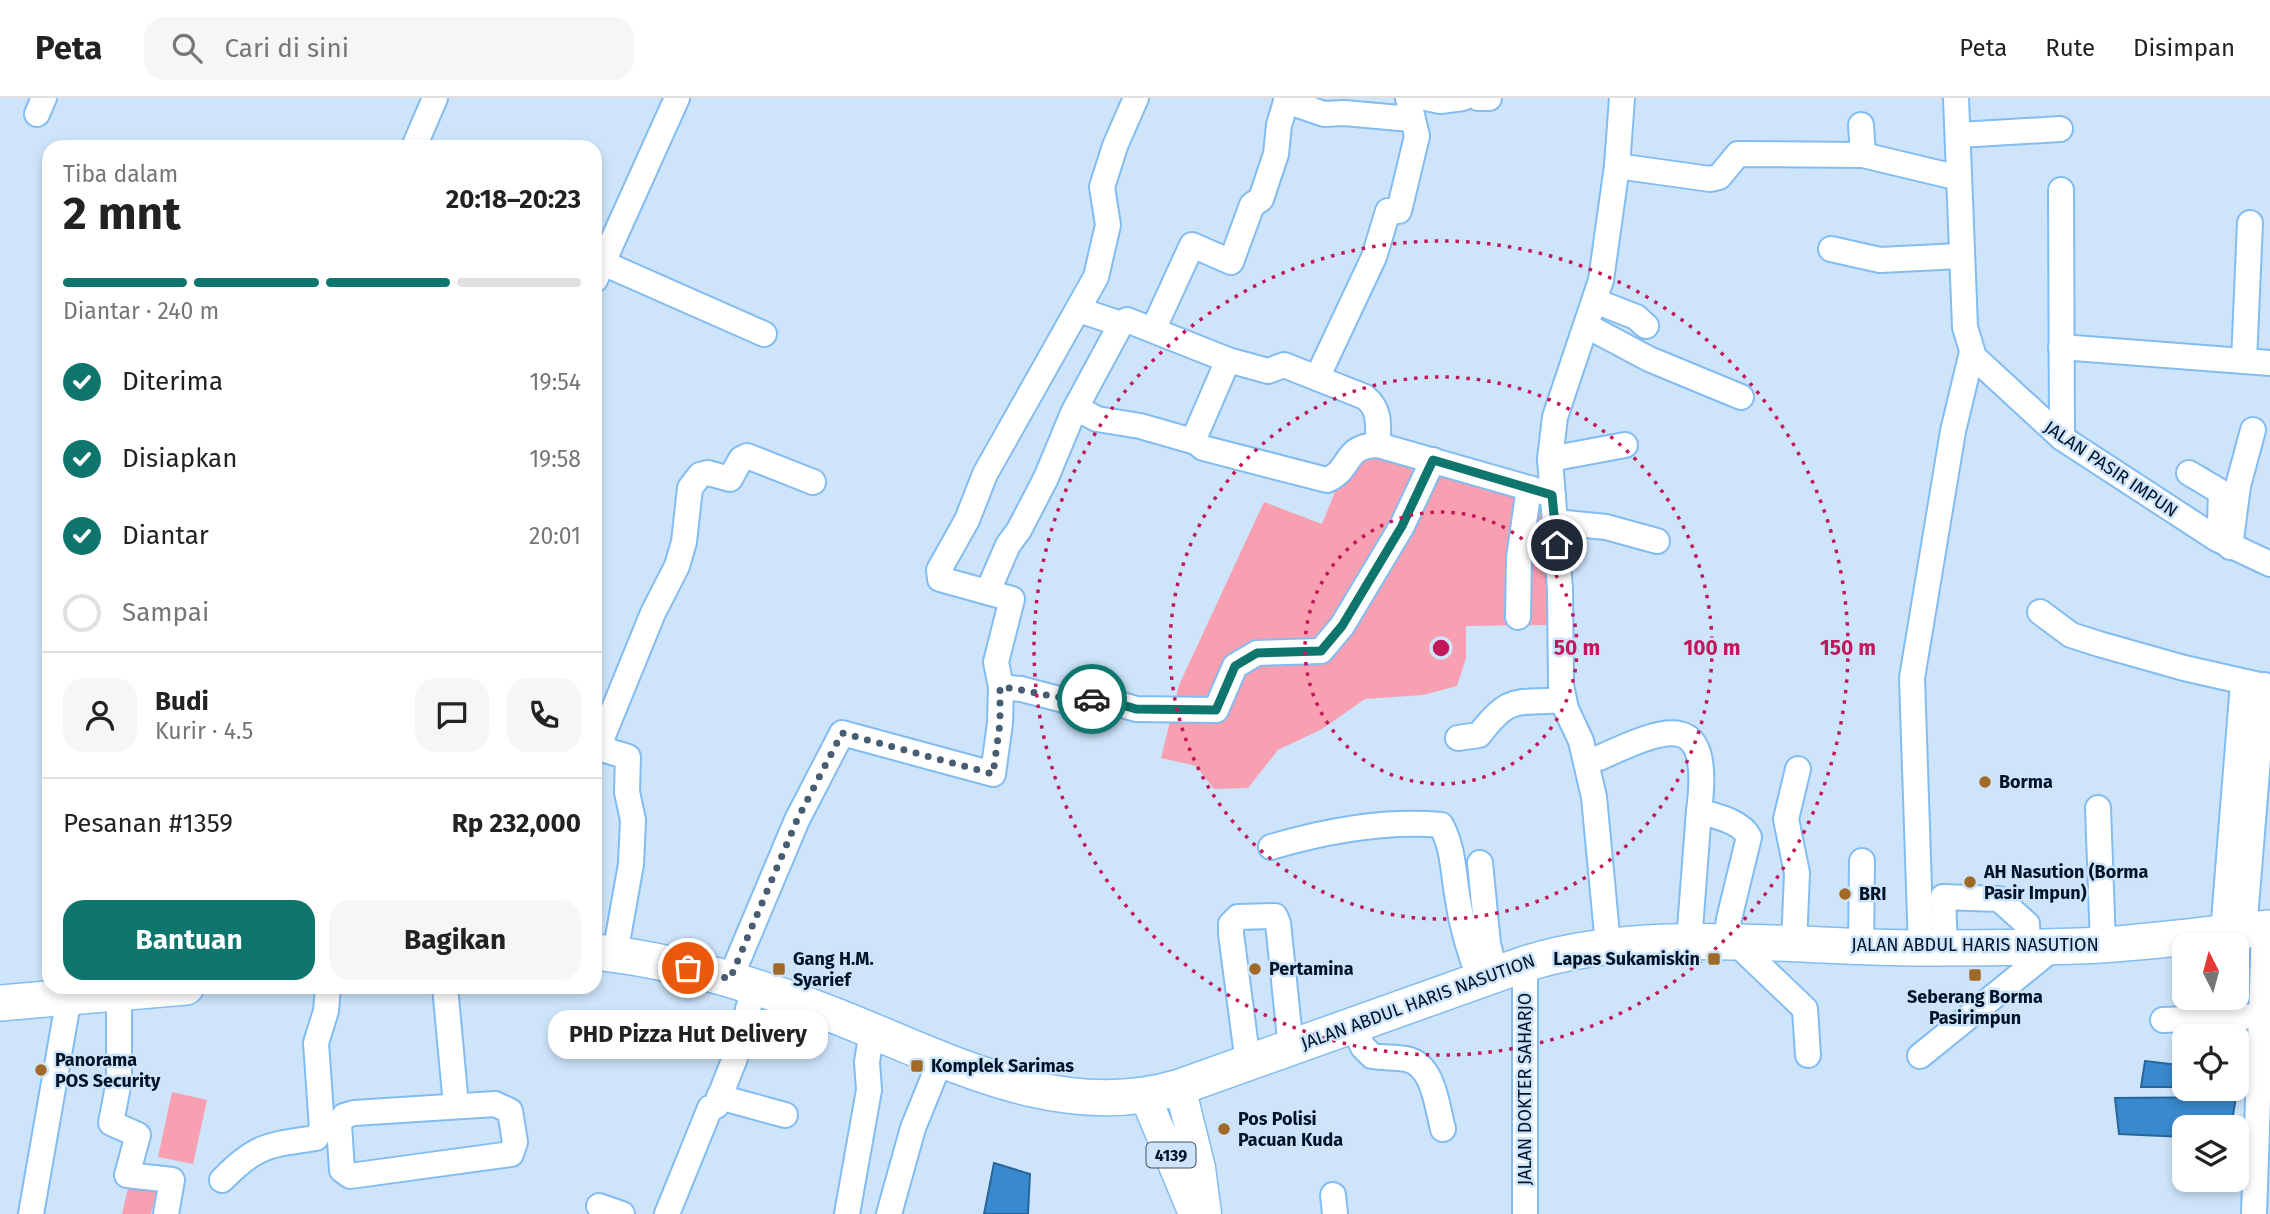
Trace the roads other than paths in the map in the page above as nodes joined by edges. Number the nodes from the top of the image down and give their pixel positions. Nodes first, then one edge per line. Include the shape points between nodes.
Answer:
1 (435, 98) edge
2 (677, 98) edge
3 (1136, 98) edge
4 (1426, 98) edge
5 (1463, 98) edge
6 (1478, 98) edge
7 (1489, 98) edge
8 (1622, 98) edge
9 (1956, 98) edge
10 (1287, 99) edge
11 (1409, 103) edge
12 (1861, 125) dead end
13 (2060, 129) dead end
14 (1959, 135) junction
15 (417, 140) edge
16 (1863, 155) junction
17 (1617, 166) junction
18 (1959, 178) junction
19 (2061, 190) dead end
20 (2250, 223) dead end
21 (1831, 249) dead end
22 (1960, 256) junction
23 (602, 265) edge
24 (602, 273) edge
25 (1595, 301) junction
26 (1079, 310) junction
27 (1121, 324) junction
28 (1587, 326) junction
29 (1646, 326) dead end
30 (1153, 330) junction
31 (764, 334) dead end
32 (2060, 346) junction
33 (1972, 352) junction
34 (1228, 360) junction
35 (2244, 361) junction
36 (2270, 363) edge
37 (1317, 378) junction
38 (1741, 397) dead end
39 (1076, 408) junction
40 (2253, 430) dead end
41 (2062, 438) junction
42 (1196, 442) junction
43 (1378, 444) junction
44 (1625, 445) dead end
45 (1550, 459) junction
46 (1433, 460) junction
47 (2189, 473) dead end
48 (813, 482) dead end
49 (1528, 488) junction
50 (1552, 495) junction
51 (1555, 523) junction
52 (1657, 541) dead end
53 (2224, 543) junction
54 (2270, 564) edge
55 (988, 591) junction
56 (2040, 612) dead end
57 (1518, 617) dead end
58 (2259, 684) edge
59 (1000, 687) junction
60 (1563, 700) junction
61 (1458, 738) dead end
62 (1599, 758) dead end
63 (1798, 769) dead end
64 (2098, 808) dead end
65 (1699, 811) junction
66 (1271, 847) dead end
67 (1862, 861) dead end
68 (1480, 863) dead end
69 (2250, 930) edge
70 (1689, 942) junction
71 (1731, 944) junction
72 (1608, 945) junction
73 (1794, 945) junction
74 (2103, 945) junction
75 (2042, 946) junction
76 (1861, 947) junction
77 (1933, 948) junction
78 (605, 953) edge
79 (1501, 973) junction
80 (742, 983) junction
81 (92, 994) edge
82 (136, 994) edge
83 (327, 994) edge
84 (446, 994) edge
85 (69, 996) junction
86 (0, 1003) edge
87 (2261, 1016) junction
88 (2163, 1020) dead end
89 (1353, 1026) junction
90 (869, 1046) junction
91 (1291, 1048) junction
92 (1808, 1055) dead end
93 (1920, 1056) dead end
94 (941, 1059) junction
95 (1248, 1063) junction
96 (1180, 1087) junction
97 (719, 1097) junction
98 (1146, 1098) junction
99 (456, 1105) junction
100 (785, 1115) dead end
101 (1443, 1129) dead end
102 (222, 1180) dead end
103 (2263, 1183) edge
104 (32, 1214) edge
105 (166, 1214) edge
106 (667, 1214) edge
107 (835, 1214) edge
108 (847, 1214) edge
109 (889, 1214) edge
110 (1194, 1214) edge
111 (1206, 1214) edge
112 (1525, 1214) edge
113 (2254, 1214) edge

1 - 15 street
2 - 23 street
3 - 26 street via 1102,187 1108,225 1096,277
4 - 5 street via 1440,102
6 - 7 street
8 - 17 street
9 - 14 street
10 - 11 street via 1324,114
10 - 30 street via 1261,199 1252,205 1231,262 1192,245
11 - 37 street via 1417,136 1399,211 1388,211 1374,257
12 - 16 street
13 - 14 street
14 - 18 street
16 - 17 street via 1738,154 1719,177 1710,179
16 - 18 street
17 - 25 street
18 - 22 street
19 - 32 street
20 - 35 street
21 - 22 street via 1880,260
22 - 33 street via 1965,327
24 - 31 street
25 - 28 street
25 - 29 street via 1636,317
26 - 27 street
26 - 55 street via 985,474 967,520 939,570 940,579
27 - 30 street via 1127,320
27 - 39 street
28 - 38 street via 1649,359
28 - 45 street via 1555,416
30 - 34 street
32 - 35 street
32 - 41 street
33 - 41 street, JALAN PASIR IMPUN
33 - 77 street via 1953,431 1912,678
34 - 37 street via 1268,371 1284,365
34 - 42 street
35 - 36 street
37 - 43 street via 1375,405
39 - 42 street via 1097,419
39 - 55 street
40 - 53 street
41 - 53 street, JALAN PASIR IMPUN
42 - 43 street via 1203,448 1327,480 1338,475 1351,452 1361,445
43 - 46 street
44 - 45 street
45 - 50 street
46 - 49 street
46 - 59 street via 1402,526 1342,626 1321,651 1257,653 1235,666 1216,710 1136,709 1102,699 1067,701
47 - 53 street via 2221,492
48 - 78 street via 747,456 730,479 699,475 690,488 677,566 602,738 605,750 628,757 630,762 627,792 633,820 631,864
49 - 50 street
49 - 57 street via 1519,558
50 - 51 street
51 - 52 street via 1606,527
51 - 60 street
53 - 54 street, JALAN PASIR IMPUN
55 - 59 street via 1012,599 996,662
56 - 58 street via 2071,635
58 - 69 street
59 - 80 street via 993,774 848,734 837,737 797,820
60 - 61 street via 1508,704 1479,735
60 - 72 street via 1581,741 1594,797
62 - 65 street via 1657,733 1685,736 1700,755
63 - 73 street via 1786,819 1796,857
64 - 74 street
65 - 70 street
65 - 71 street via 1729,821 1749,837 1729,919
66 - 79 street via 1353,827 1412,822 1441,825 1450,841 1469,953
67 - 76 street
68 - 79 street via 1488,944
69 - 74 highway, JALAN ABDUL HARIS NASUTION
69 - 87 street
70 - 71 highway, JALAN ABDUL HARIS NASUTION
70 - 72 highway, JALAN ABDUL HARIS NASUTION
71 - 73 highway, JALAN ABDUL HARIS NASUTION
71 - 92 street via 1805,1009
72 - 79 highway, JALAN ABDUL HARIS NASUTION via 1560,952
73 - 76 highway, JALAN ABDUL HARIS NASUTION
74 - 75 highway, JALAN ABDUL HARIS NASUTION
75 - 77 highway, JALAN ABDUL HARIS NASUTION
75 - 77 street via 1999,899 1942,897
75 - 93 street
76 - 77 highway, JALAN ABDUL HARIS NASUTION
78 - 80 highway, JALAN ABDUL HARIS NASUTION via 647,958
79 - 89 highway, JALAN ABDUL HARIS NASUTION
79 - 112 street, JALAN DOKTER SAHARJO
80 - 90 highway, JALAN ABDUL HARIS NASUTION
80 - 97 street via 735,1058
81 - 85 highway
82 - 105 street via 111,1124 138,1135 127,1175 172,1180
83 - 102 street via 316,1043 322,1128 316,1138 259,1148
84 - 99 street
85 - 86 highway
85 - 104 street
87 - 88 street
87 - 103 street
89 - 91 highway, JALAN ABDUL HARIS NASUTION
89 - 101 street via 1372,1056 1408,1059 1427,1073
90 - 94 highway, JALAN ABDUL HARIS NASUTION
90 - 107 street
90 - 108 street via 869,1090
91 - 95 highway, JALAN ABDUL HARIS NASUTION
91 - 95 street via 1278,923 1275,916 1266,914 1238,917 1231,924 1231,934
94 - 98 highway, JALAN ABDUL HARIS NASUTION via 1065,1096
94 - 109 street via 913,1128
95 - 96 highway, JALAN ABDUL HARIS NASUTION
96 - 98 highway, JALAN ABDUL HARIS NASUTION
96 - 111 main road, 4139
97 - 100 street
97 - 106 street via 689,1153
98 - 110 main road, 4139
99 - 99 street via 495,1104 510,1111 515,1142 512,1154 350,1175 342,1170 339,1125 344,1116
103 - 113 street

